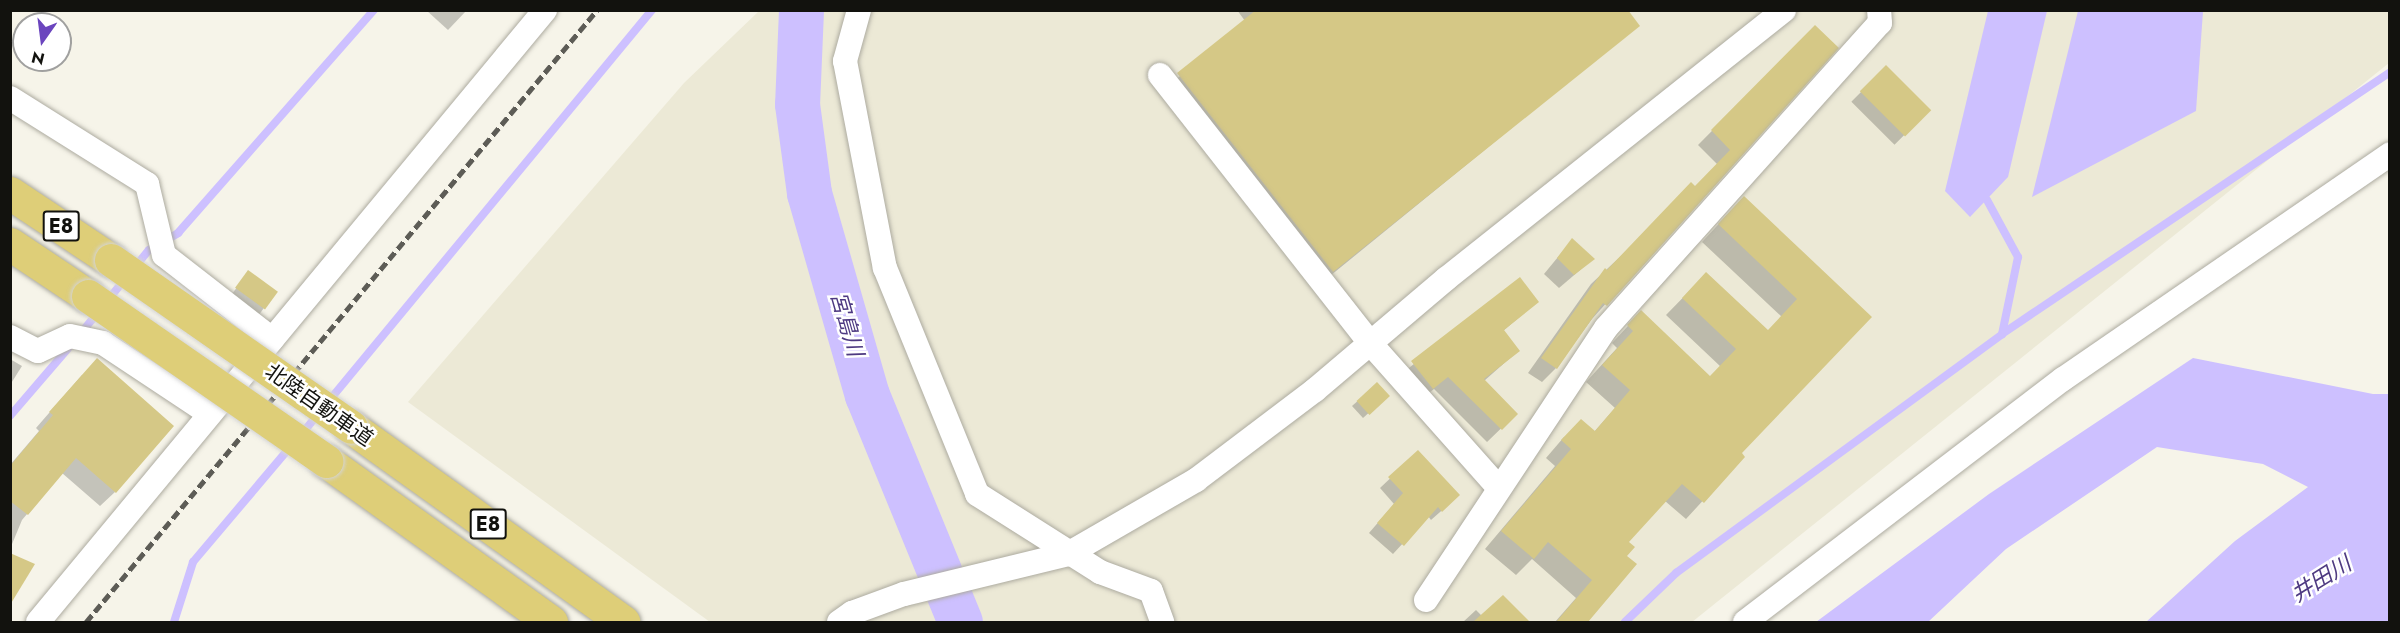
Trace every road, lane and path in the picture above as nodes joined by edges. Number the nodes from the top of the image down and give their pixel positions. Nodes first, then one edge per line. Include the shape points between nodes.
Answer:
1 (545, 10) edge
2 (859, 10) edge
3 (1784, 10) edge
4 (1879, 10) edge
5 (1160, 75) dead end
6 (10, 98) edge
7 (2390, 154) edge
8 (10, 193) edge
9 (10, 244) edge
10 (10, 337) edge
11 (272, 339) junction
12 (1370, 343) junction
13 (210, 414) junction
14 (1498, 487) junction
15 (1068, 554) junction
16 (1426, 600) dead end
17 (38, 622) edge
18 (551, 622) edge
19 (623, 622) edge
20 (840, 622) edge
21 (1162, 622) edge
22 (1745, 622) edge

1 - 11 street
2 - 15 street via 845,61 885,268 977,494
3 - 12 street
4 - 14 street via 1880,23 1606,328
5 - 12 street
6 - 11 street via 147,184 164,255
7 - 22 street via 2063,379
8 - 19 highway, 北陸自動車道 / E8, bridge via 351,427
9 - 18 highway, 北陸自動車道 / E8, bridge via 326,461
10 - 13 street via 38,351 70,336 103,343
11 - 13 street
12 - 14 street
12 - 15 street via 1196,480
13 - 17 street
14 - 16 street
15 - 20 street via 904,594 852,613
15 - 21 street via 1100,573 1151,591

